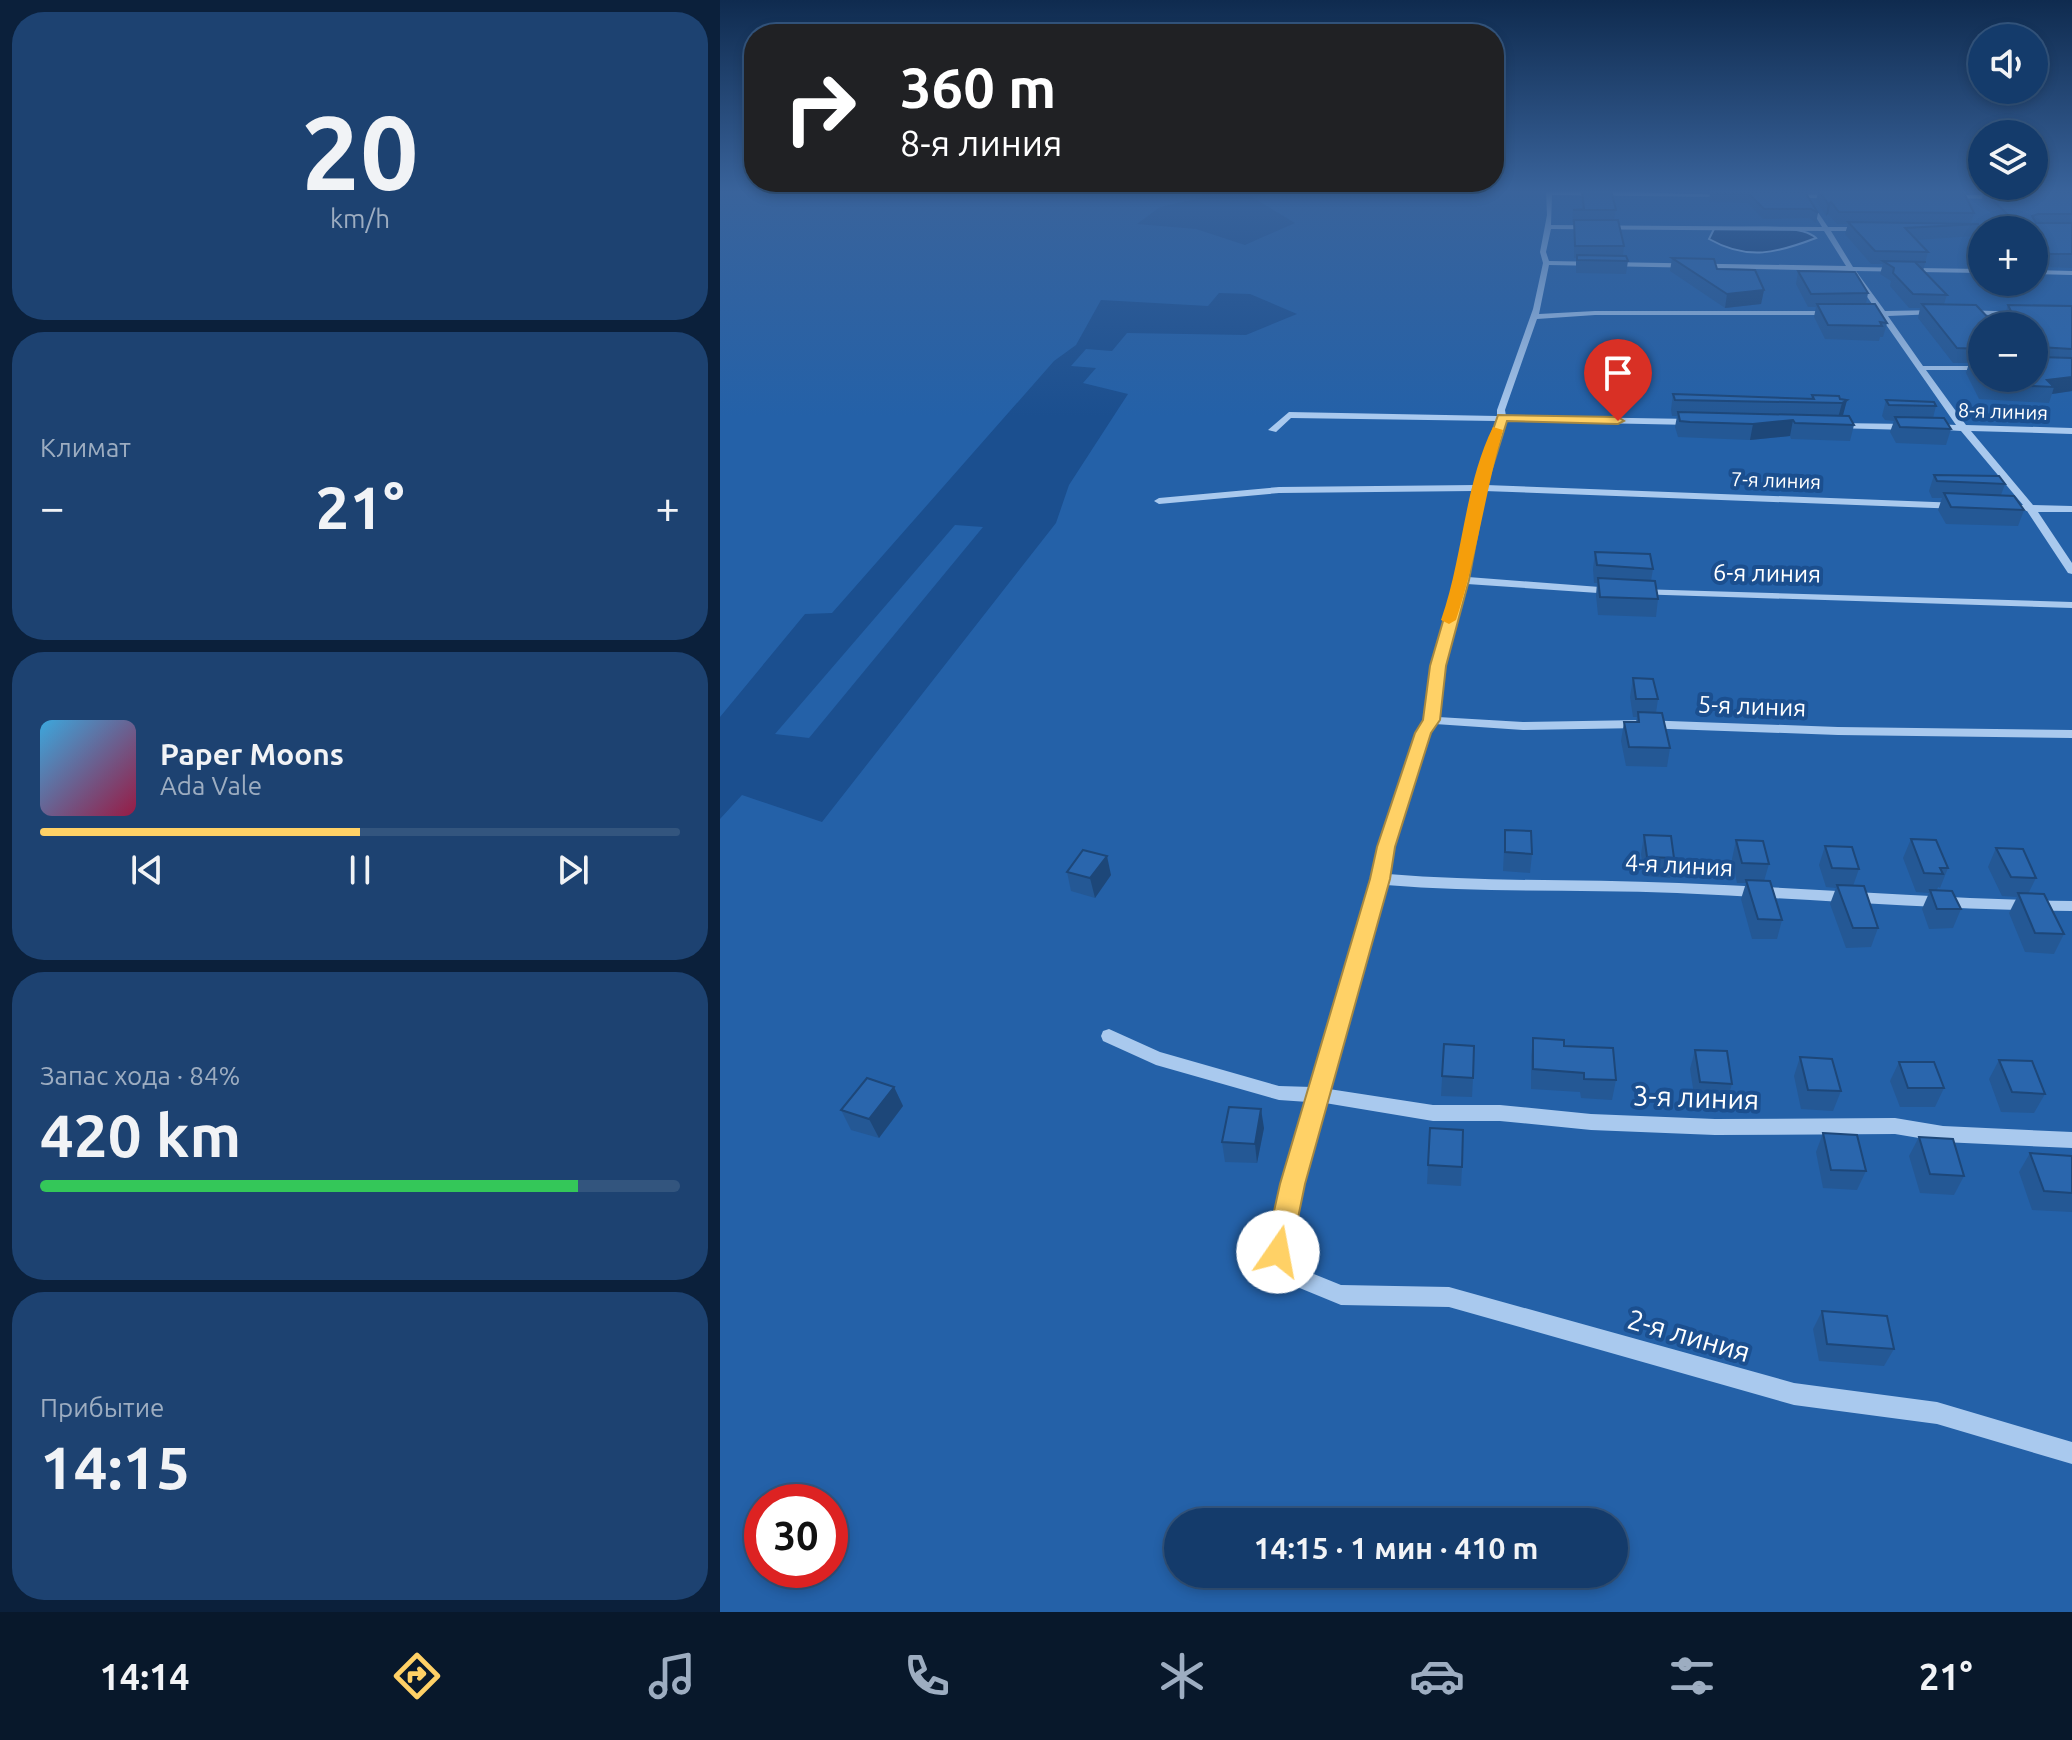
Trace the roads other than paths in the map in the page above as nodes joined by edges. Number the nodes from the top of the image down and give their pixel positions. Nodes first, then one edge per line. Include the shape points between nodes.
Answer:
1 (1546, 265) edge
2 (1660, 265) edge
3 (1851, 265) edge
4 (1853, 269) junction
5 (1968, 271) edge
6 (2048, 272) edge
7 (2072, 273) edge
8 (1882, 313) junction
9 (1843, 314) edge
10 (1855, 314) edge
11 (1968, 314) edge
12 (1534, 317) junction
13 (1922, 368) junction
14 (1968, 368) edge
15 (1502, 417) junction
16 (1701, 422) edge
17 (1819, 425) edge
18 (1967, 429) junction
19 (1273, 430) dead end
20 (2072, 431) edge
21 (1480, 488) junction
22 (1159, 501) dead end
23 (1974, 507) edge
24 (1988, 507) edge
25 (2031, 509) junction
26 (2072, 509) edge
27 (2072, 571) edge
28 (1462, 580) junction
29 (2072, 605) edge
30 (1431, 720) junction
31 (2072, 734) edge
32 (1380, 879) junction
33 (2072, 906) edge
34 (1109, 1036) dead end
35 (1320, 1095) junction
36 (2072, 1140) edge
37 (2072, 1453) edge

1 - 12 street
2 - 4 street
3 - 4 street
4 - 5 street
4 - 8 street
6 - 7 street
8 - 10 street
8 - 11 street
8 - 13 street
9 - 12 street
12 - 15 street
13 - 14 street
13 - 18 street
15 - 16 street
15 - 19 street via 1289,415
15 - 21 street
17 - 18 street, 8-я линия
18 - 20 street, 8-я линия
18 - 25 street
21 - 22 street, 7-я линия via 1279,490
21 - 23 street, 7-я линия
21 - 28 street
24 - 25 street
25 - 26 street
25 - 27 street
28 - 29 street, 6-я линия via 1640,592
28 - 30 street via 1438,666
30 - 31 street, 5-я линия
30 - 32 street via 1386,847
32 - 33 street, 4-я линия via 1448,886 1624,886
32 - 35 street
34 - 35 street, 3-я линия via 1156,1058 1234,1081 1279,1093
35 - 36 street, 3-я линия via 1433,1113 1715,1127 1895,1126 1943,1134
35 - 37 street, 2-я линия via 1278,1252 1292,1275 1341,1295 1449,1297 1794,1394 1937,1413

